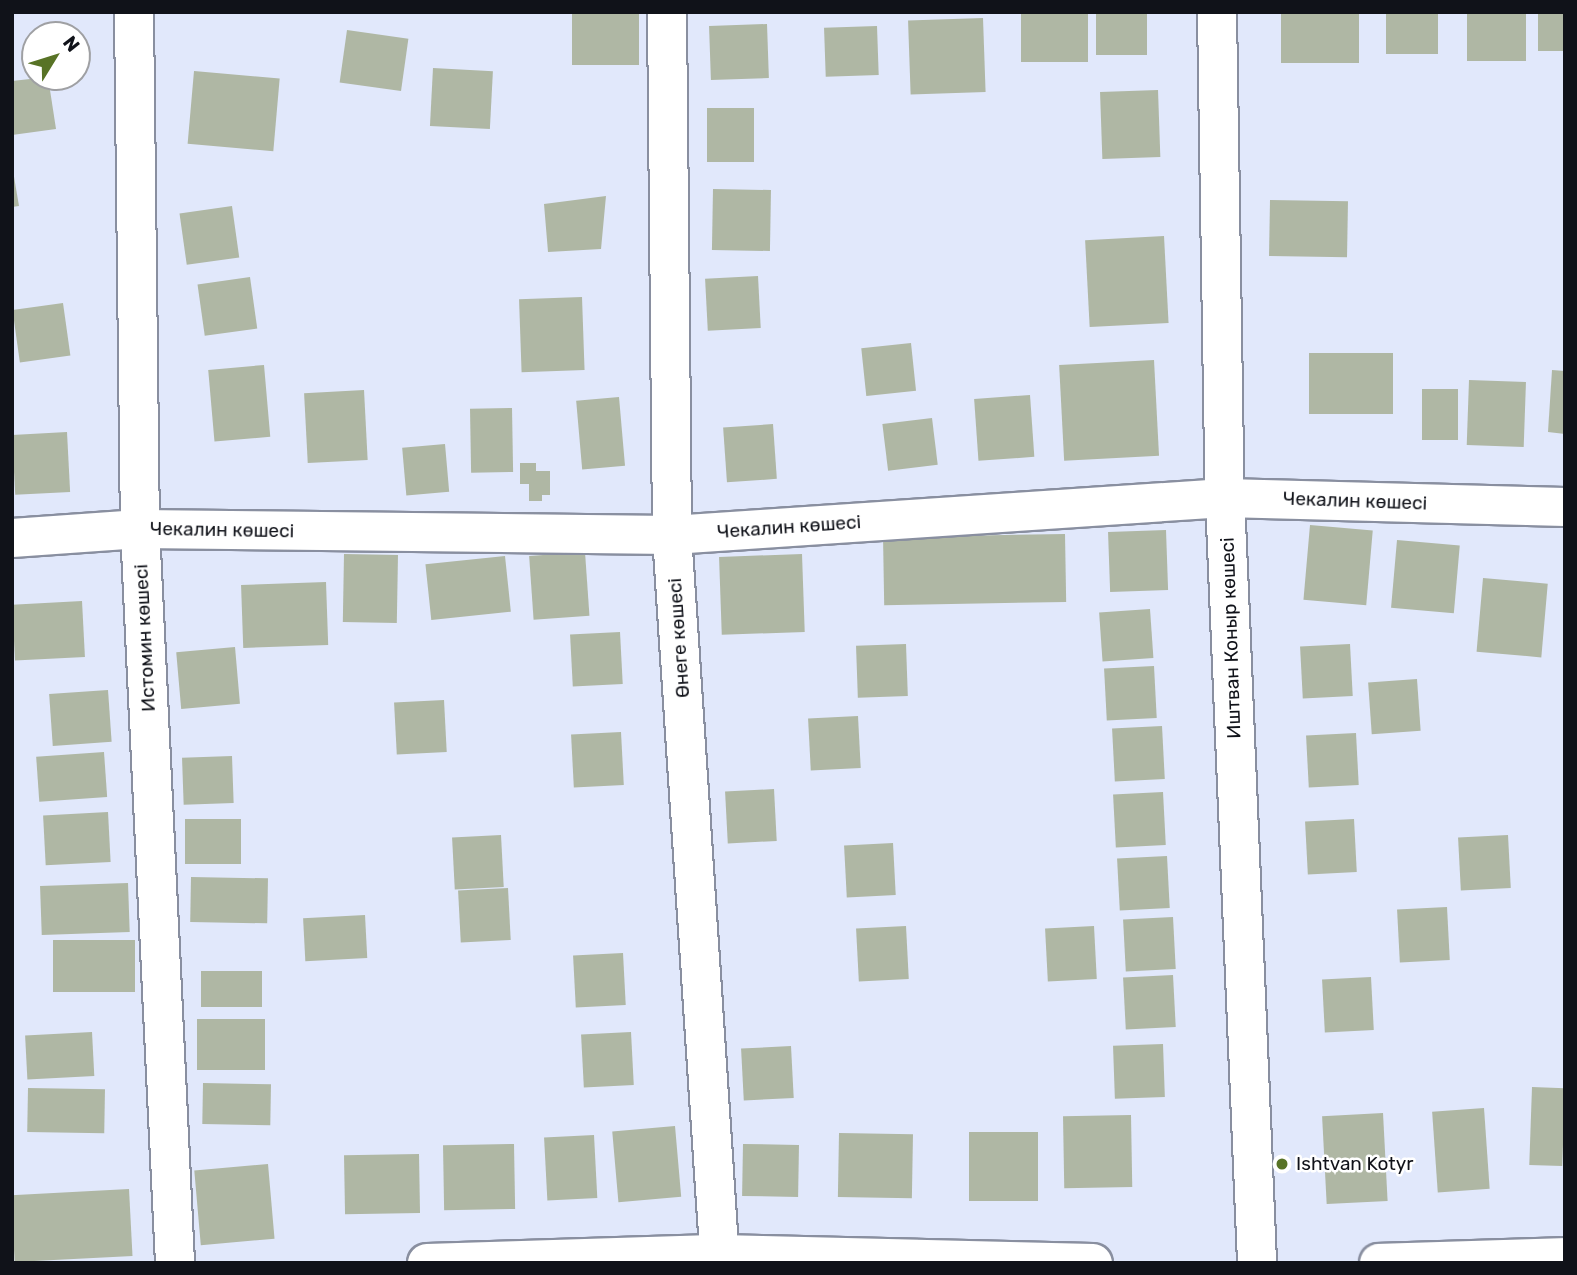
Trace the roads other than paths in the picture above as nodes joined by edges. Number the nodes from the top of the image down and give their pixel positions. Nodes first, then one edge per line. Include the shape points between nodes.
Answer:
1 (134, 12) edge
2 (667, 12) edge
3 (1217, 12) edge
4 (1225, 498) junction
5 (1565, 508) edge
6 (140, 529) junction
7 (673, 534) junction
8 (12, 538) edge
9 (1565, 1257) edge
10 (720, 1258) edge
11 (175, 1263) edge
12 (427, 1263) edge
13 (1093, 1263) edge
14 (1257, 1263) edge
15 (1379, 1263) edge

1 - 6 street, Истомин көшесі
2 - 7 street, Өнеге көшесі
3 - 4 street, Иштван Коныр көшесі
4 - 5 street, Чекалин көшесі
4 - 7 street, Чекалин көшесі
4 - 14 street, Иштван Коныр көшесі
6 - 7 street, Чекалин көшесі
6 - 8 street, Чекалин көшесі
6 - 11 street, Истомин көшесі
7 - 10 street, Өнеге көшесі
9 - 15 street
10 - 12 street
10 - 13 street

